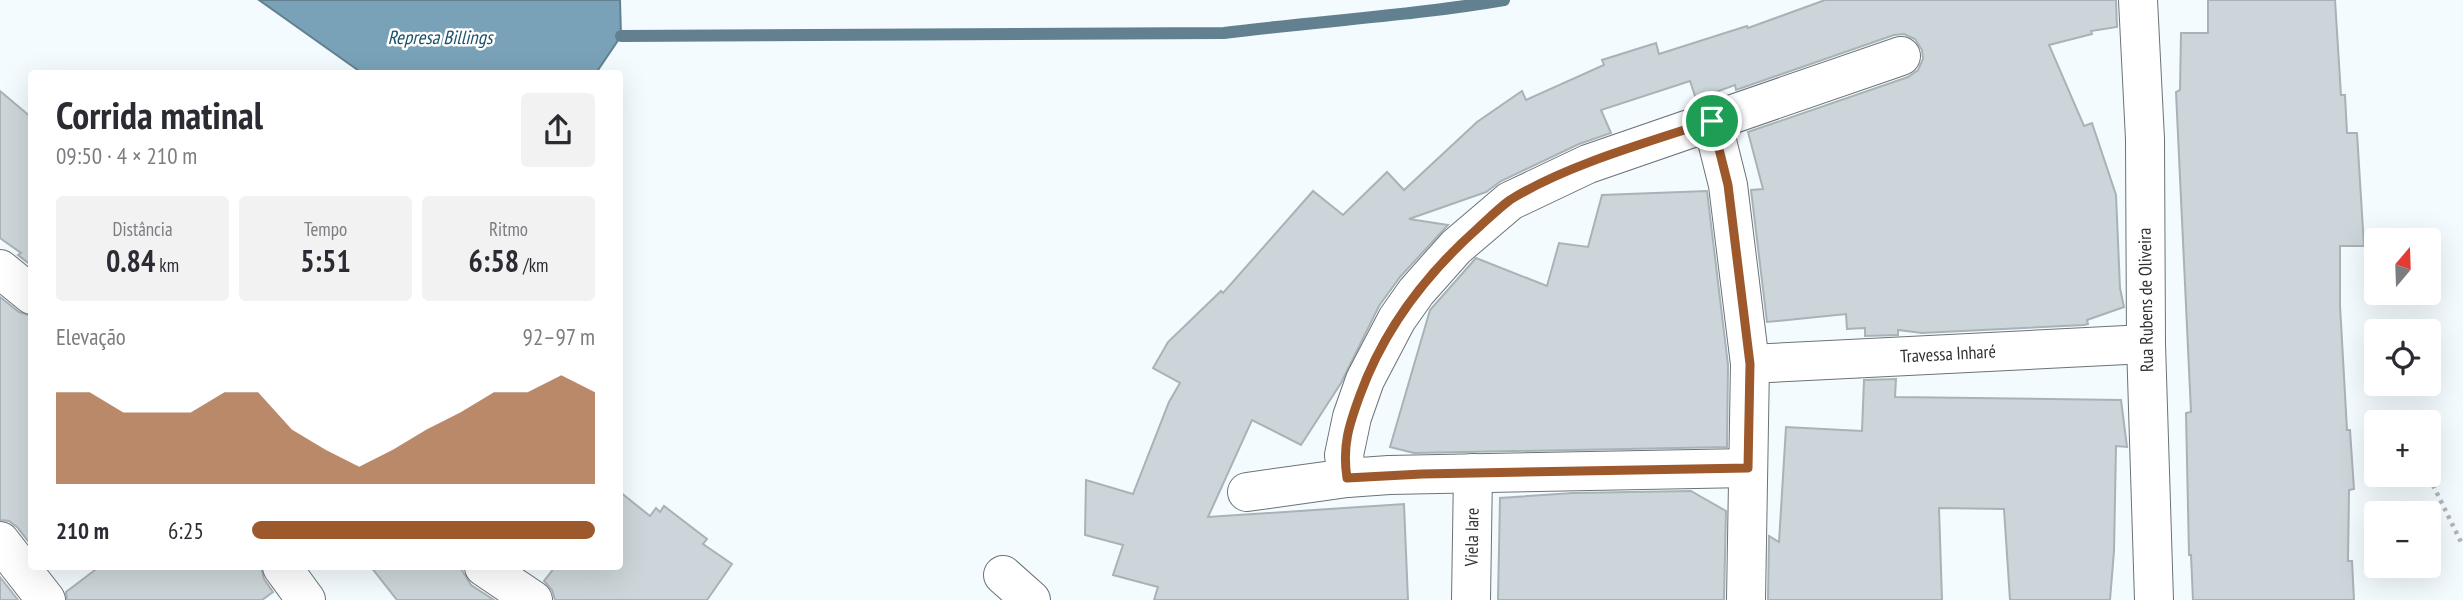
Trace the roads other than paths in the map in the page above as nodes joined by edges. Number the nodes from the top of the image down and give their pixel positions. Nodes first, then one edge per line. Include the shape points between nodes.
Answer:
1 (2138, 0) edge
2 (1901, 56) dead end
3 (1712, 121) junction
4 (0, 269) edge
5 (28, 292) edge
6 (2146, 344) junction
7 (1750, 364) junction
8 (1748, 468) junction
9 (1473, 473) junction
10 (1347, 478) junction
11 (1247, 492) dead end
12 (0, 541) edge
13 (284, 570) edge
14 (488, 570) edge
15 (1003, 575) dead end
16 (46, 600) edge
17 (306, 600) edge
18 (533, 600) edge
19 (1031, 600) edge
20 (1471, 600) edge
21 (1746, 600) edge
22 (2154, 600) edge

1 - 6 street, Rua Rubens de Oliveira via 2145,139
2 - 3 street
3 - 7 street via 1728,185
3 - 10 street via 1546,182 1510,201 1456,247 1416,292 1378,352 1346,440
4 - 5 street
6 - 7 street, Travessa Inharé
6 - 22 street, Rua Rubens de Oliveira
7 - 8 street
8 - 9 street
8 - 21 street
9 - 10 street
9 - 20 street, Viela Iare
10 - 11 street
12 - 16 street
13 - 17 street
14 - 18 street
15 - 19 street

